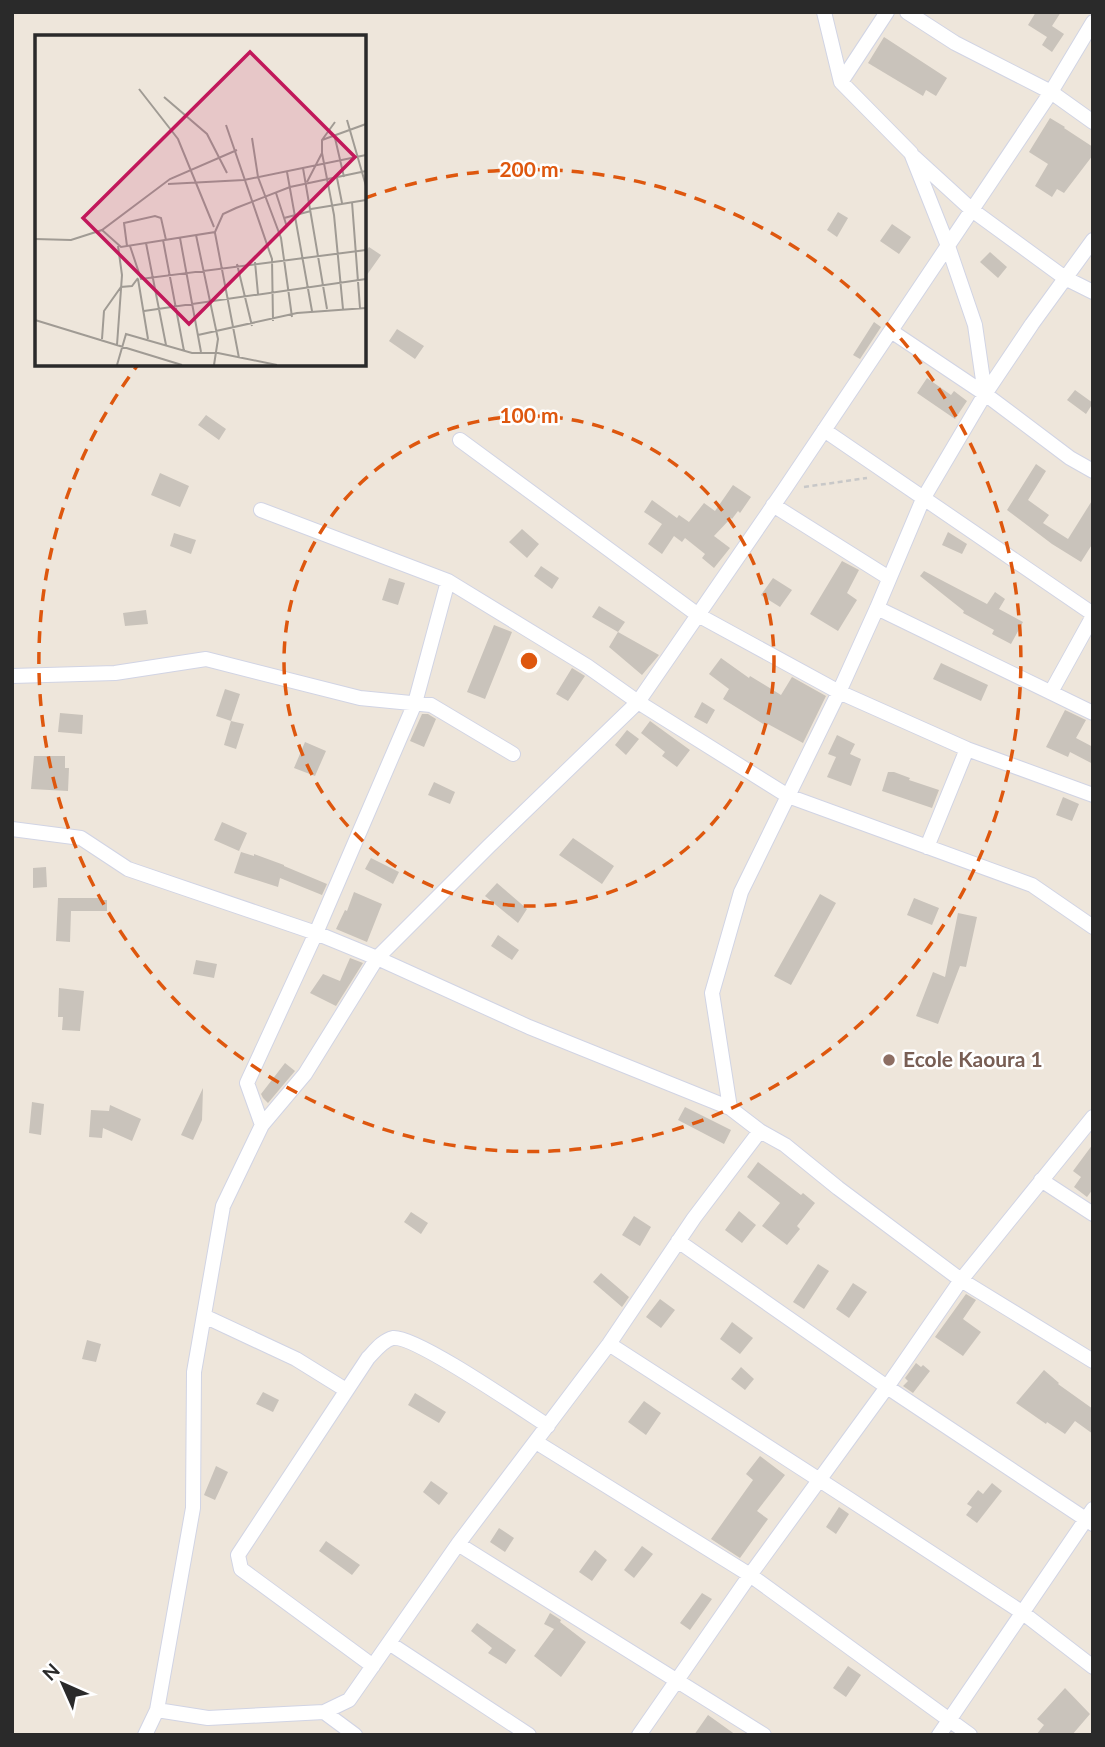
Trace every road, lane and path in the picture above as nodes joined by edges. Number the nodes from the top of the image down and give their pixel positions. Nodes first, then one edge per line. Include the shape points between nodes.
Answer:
1 (824, 12) edge
2 (887, 12) edge
3 (907, 12) edge
4 (1093, 22) edge
5 (841, 82) junction
6 (1051, 92) junction
7 (1093, 122) edge
8 (911, 153) junction
9 (972, 210) junction
10 (1093, 240) edge
11 (948, 246) junction
12 (1065, 278) junction
13 (1093, 292) edge
14 (891, 331) junction
15 (985, 394) junction
16 (824, 430) junction
17 (460, 440) dead end
18 (1093, 471) edge
19 (889, 475) junction
20 (784, 490) junction
21 (923, 499) junction
22 (773, 505) junction
23 (261, 510) dead end
24 (889, 578) junction
25 (448, 581) junction
26 (877, 608) junction
27 (698, 615) junction
28 (1093, 615) edge
29 (12, 676) edge
30 (839, 692) junction
31 (1051, 692) junction
32 (638, 702) junction
33 (415, 703) junction
34 (1093, 713) edge
35 (967, 749) junction
36 (513, 754) dead end
37 (1093, 794) edge
38 (788, 796) junction
39 (12, 830) edge
40 (927, 847) junction
41 (1093, 927) edge
42 (316, 933) junction
43 (377, 958) junction
44 (730, 1108) junction
45 (1093, 1117) edge
46 (262, 1125) junction
47 (760, 1131) junction
48 (1041, 1180) junction
49 (1093, 1214) edge
50 (678, 1241) junction
51 (961, 1280) junction
52 (204, 1316) junction
53 (609, 1344) junction
54 (1093, 1361) edge
55 (887, 1387) junction
56 (346, 1390) junction
57 (548, 1426) junction
58 (536, 1442) junction
59 (818, 1479) junction
60 (1090, 1517) edge
61 (458, 1544) junction
62 (750, 1575) junction
63 (1023, 1613) junction
64 (389, 1643) junction
65 (373, 1666) junction
66 (1093, 1667) edge
67 (677, 1681) junction
68 (157, 1710) junction
69 (324, 1712) junction
70 (950, 1720) junction
71 (145, 1735) edge
72 (355, 1735) edge
73 (529, 1735) edge
74 (639, 1735) edge
75 (764, 1735) edge
76 (939, 1735) edge
77 (970, 1735) edge

1 - 5 street
2 - 5 street
3 - 6 street via 955,43
4 - 6 street
5 - 8 street
6 - 7 street
6 - 9 street
8 - 9 street
8 - 11 street
9 - 11 street
9 - 12 street
10 - 12 street
11 - 14 street
11 - 15 street via 975,325
12 - 13 street
12 - 15 street
14 - 15 street
14 - 16 street
15 - 18 street
15 - 21 street
16 - 19 street
16 - 20 street
17 - 27 street
19 - 20 path
19 - 21 street
20 - 22 street
21 - 24 street
21 - 28 street
22 - 24 street
22 - 27 street
23 - 25 street
24 - 26 street
25 - 32 street
25 - 33 street
26 - 30 street
26 - 31 street
27 - 30 street
27 - 32 street
28 - 31 street
29 - 33 street via 115,673 206,659 360,698
30 - 35 street
30 - 38 street
31 - 34 street
32 - 38 street
32 - 43 street
33 - 36 street via 431,705
33 - 42 street
35 - 37 street
35 - 40 street
38 - 40 street
38 - 44 street via 741,892 712,993
39 - 42 street via 81,838 128,869
40 - 41 street via 1032,885
42 - 43 street
42 - 46 street via 247,1083
43 - 44 street via 529,1027
43 - 46 street via 305,1074
44 - 47 street
45 - 48 street
46 - 52 street via 223,1206
47 - 50 street
47 - 51 street via 785,1145
48 - 49 street
48 - 51 street
50 - 53 street
50 - 55 street
51 - 54 street
51 - 55 street
52 - 56 street via 296,1359
52 - 68 street via 194,1372 193,1508
53 - 57 street
53 - 59 street
55 - 59 street
55 - 60 street
56 - 57 street via 368,1358 395,1337 451,1363
56 - 65 street via 238,1560 242,1569
57 - 58 street
58 - 61 street
58 - 62 street
59 - 62 street
59 - 63 street
60 - 63 street
61 - 64 street
61 - 67 street
62 - 67 street
62 - 70 street
63 - 66 street
63 - 70 street
64 - 65 street
64 - 73 street
65 - 69 street via 349,1700
67 - 74 street
67 - 75 street
68 - 69 street via 208,1718
68 - 71 street
69 - 72 street
70 - 76 street
70 - 77 street

